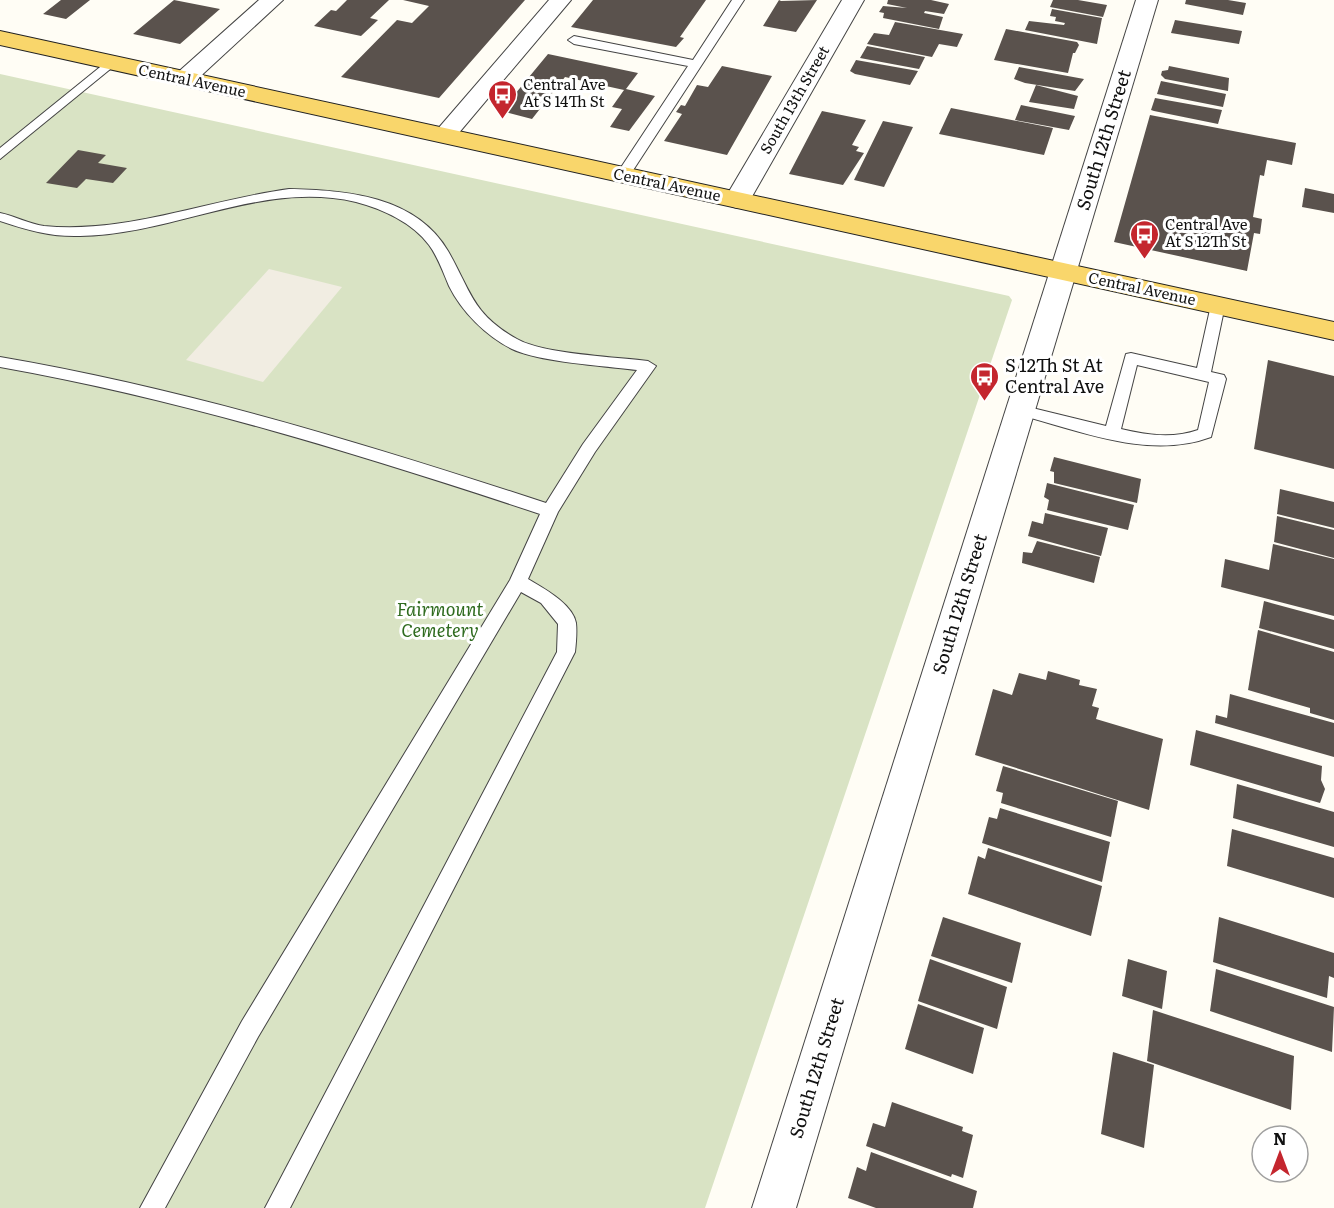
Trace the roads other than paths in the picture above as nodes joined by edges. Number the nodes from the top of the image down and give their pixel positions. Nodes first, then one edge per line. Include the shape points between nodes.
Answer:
1 (272, 0) edge
2 (560, 0) edge
3 (738, 0) edge
4 (853, 0) edge
5 (1148, 0) edge
6 (0, 38) edge
7 (573, 40) dead end
8 (110, 63) junction
9 (696, 64) junction
10 (184, 79) junction
11 (444, 136) junction
12 (0, 155) edge
13 (623, 175) junction
14 (737, 200) junction
15 (0, 217) edge
16 (1063, 271) junction
17 (1218, 305) junction
18 (1334, 331) edge
19 (0, 362) edge
20 (1203, 375) junction
21 (1020, 410) junction
22 (1112, 433) junction
23 (550, 511) junction
24 (518, 582) junction
25 (152, 1208) edge
26 (277, 1208) edge
27 (774, 1208) edge

1 - 10 street
2 - 11 street
3 - 9 lane
4 - 14 street, South 13th Street
5 - 16 street, South 12th Street
6 - 8 main road, Central Avenue
7 - 9 lane
8 - 10 main road, Central Avenue
8 - 12 lane
9 - 13 lane
10 - 11 main road, Central Avenue
11 - 13 main road, Central Avenue
13 - 14 main road, Central Avenue
14 - 16 main road, Central Avenue
15 - 23 lane via 19,225 62,232 128,227 284,192 330,194 378,204 412,221 432,239 460,293 479,318 519,347 583,360 648,366 589,447
16 - 17 main road, Central Avenue
16 - 21 street, South 12th Street
17 - 18 main road, Central Avenue
17 - 20 lane
19 - 23 lane via 77,374 257,418
20 - 22 lane via 1131,358
20 - 22 lane via 1218,379 1205,433 1172,443
21 - 22 lane
21 - 27 street, South 12th Street
23 - 24 lane
24 - 25 lane via 250,1029
24 - 26 lane via 547,598 567,622 566,651

